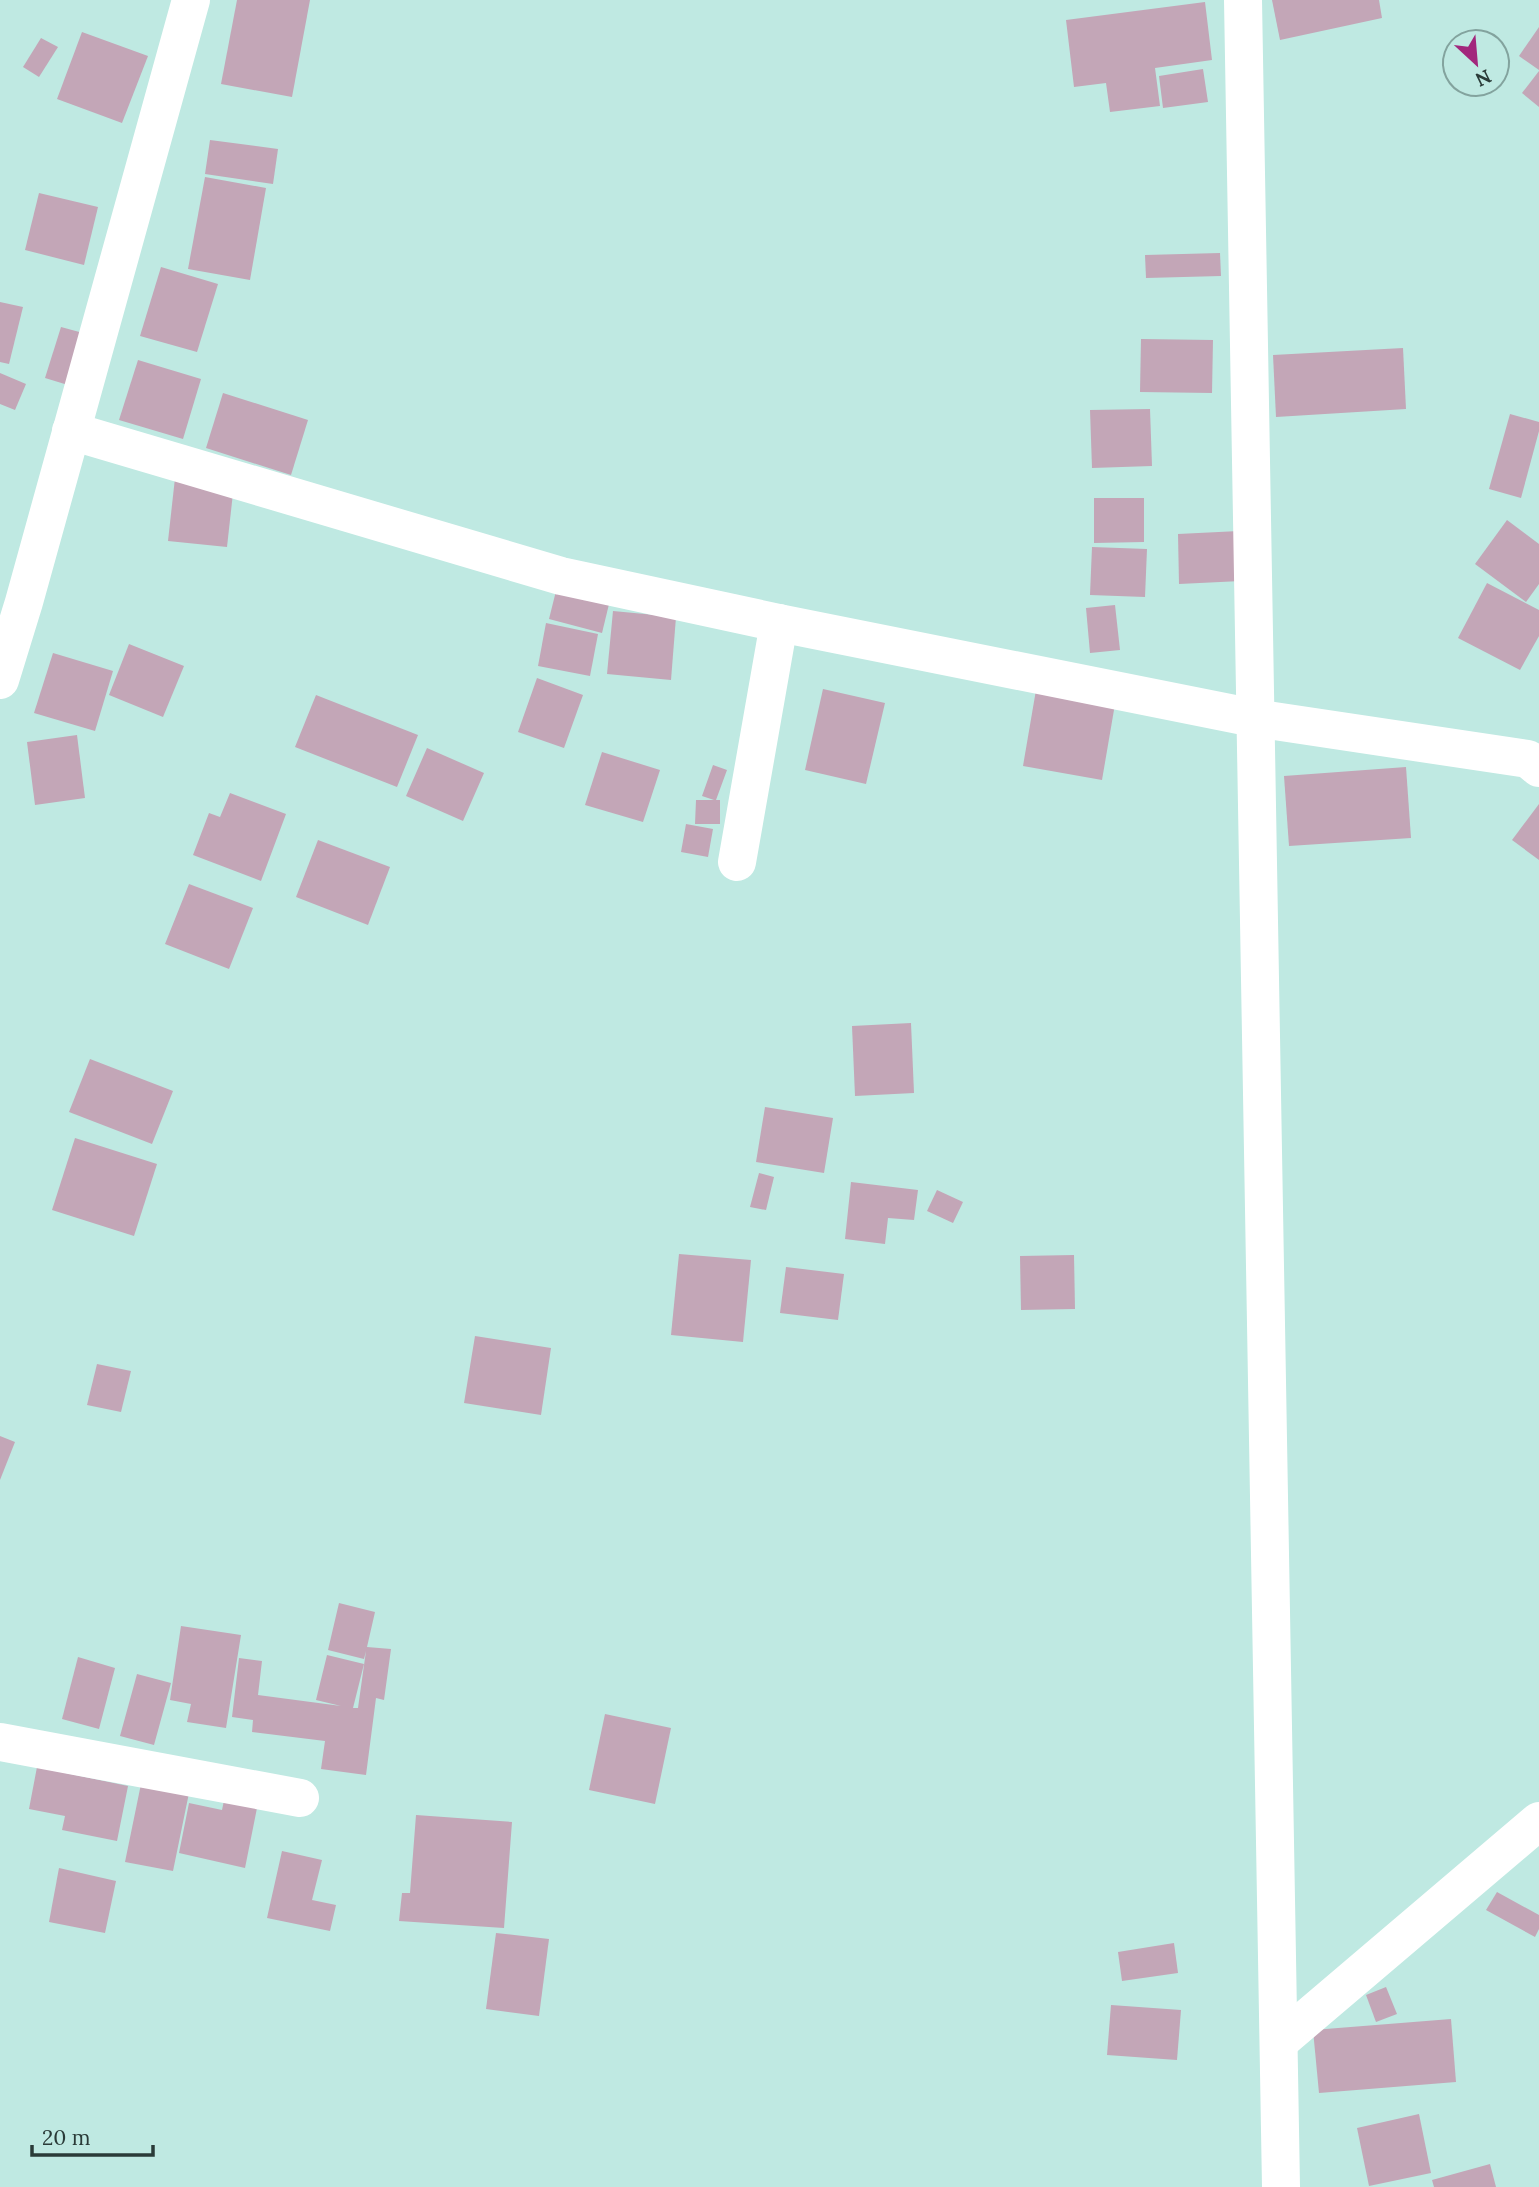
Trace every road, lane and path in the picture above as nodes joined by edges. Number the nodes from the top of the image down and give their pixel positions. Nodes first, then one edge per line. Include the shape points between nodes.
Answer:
1 (191, 0) edge
2 (1243, 0) edge
3 (71, 431) junction
4 (779, 623) junction
5 (0, 680) edge
6 (1254, 718) junction
7 (1535, 756) edge
8 (737, 862) dead end
9 (0, 1742) edge
10 (300, 1798) dead end
11 (1539, 1821) edge
12 (1279, 2042) junction
13 (1282, 2187) edge

1 - 3 street
2 - 6 street
3 - 4 street via 561,576
3 - 5 street
4 - 6 street
4 - 8 street
6 - 7 street
6 - 12 street
9 - 10 street
11 - 12 street
12 - 13 street

